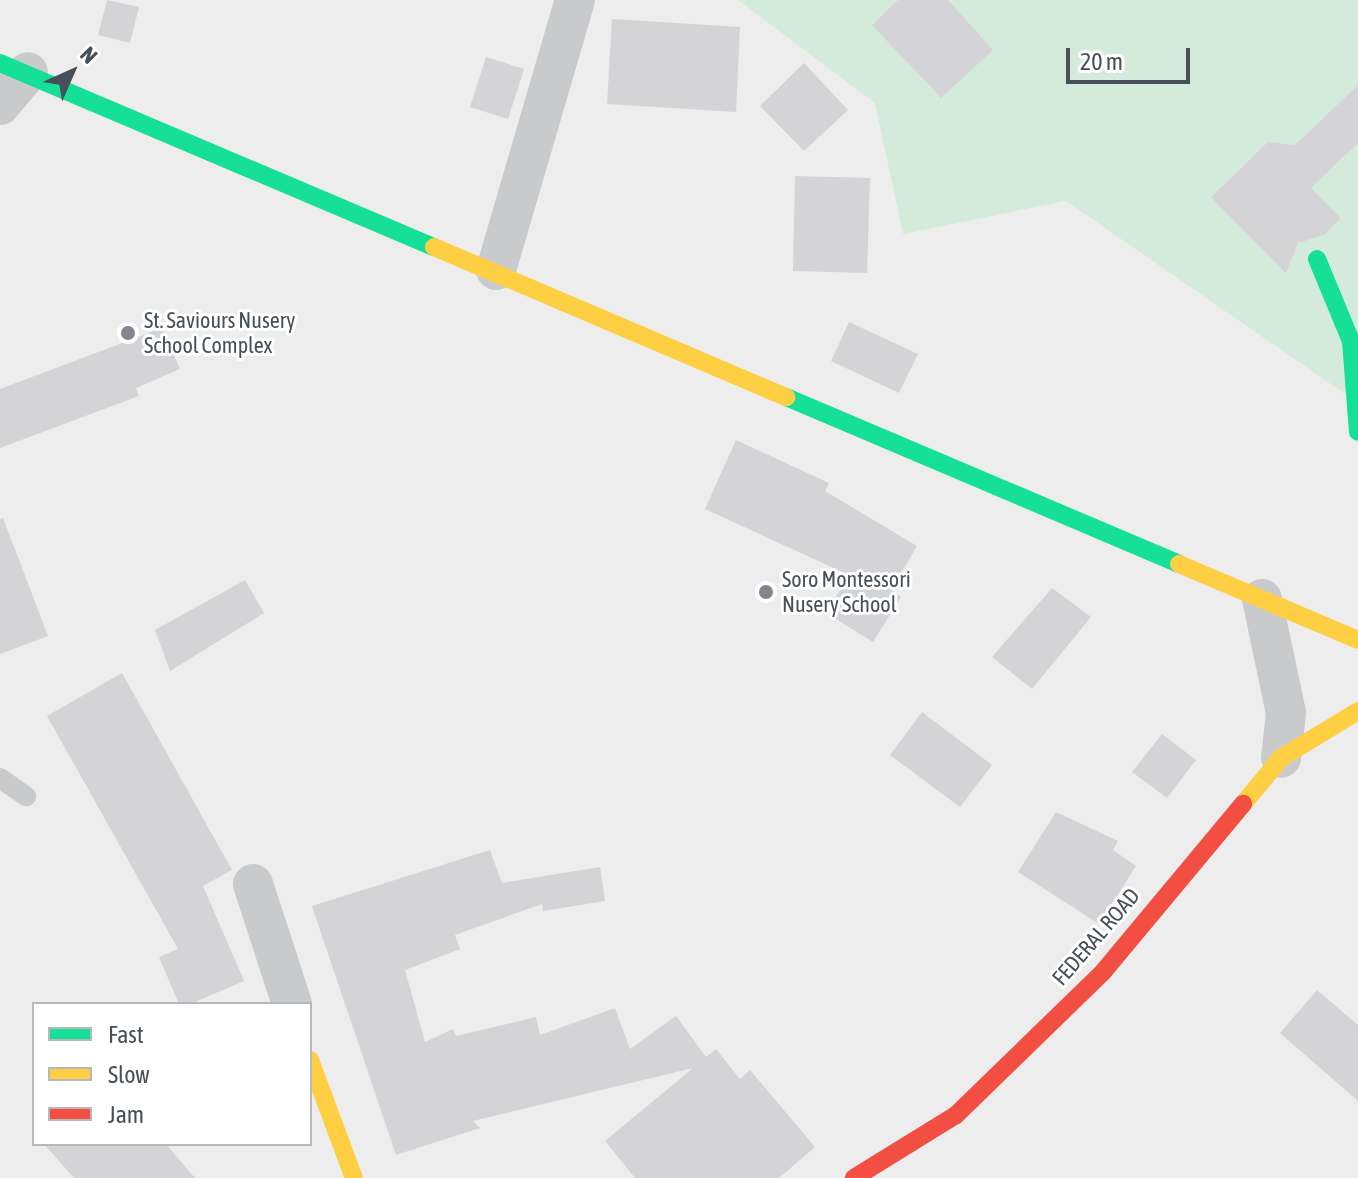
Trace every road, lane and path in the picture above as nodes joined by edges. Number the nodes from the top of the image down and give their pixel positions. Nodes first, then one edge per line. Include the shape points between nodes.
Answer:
1 (575, 0) edge
2 (14, 68) edge
3 (0, 105) edge
4 (1317, 259) dead end
5 (496, 270) junction
6 (1358, 432) edge
7 (1262, 599) junction
8 (1358, 640) edge
9 (1358, 711) edge
10 (1281, 758) junction
11 (0, 778) edge
12 (26, 796) dead end
13 (253, 884) dead end
14 (291, 1002) edge
15 (312, 1067) edge
16 (354, 1178) edge
17 (854, 1178) edge

1 - 5 street
2 - 3 street
2 - 5 street
4 - 6 street via 1351,341
5 - 7 street
7 - 8 street
7 - 10 street via 1286,713
9 - 10 street, FEDERAL ROAD
10 - 17 street, FEDERAL ROAD via 1092,983 956,1115
11 - 12 lane
13 - 14 street
15 - 16 street via 334,1140

